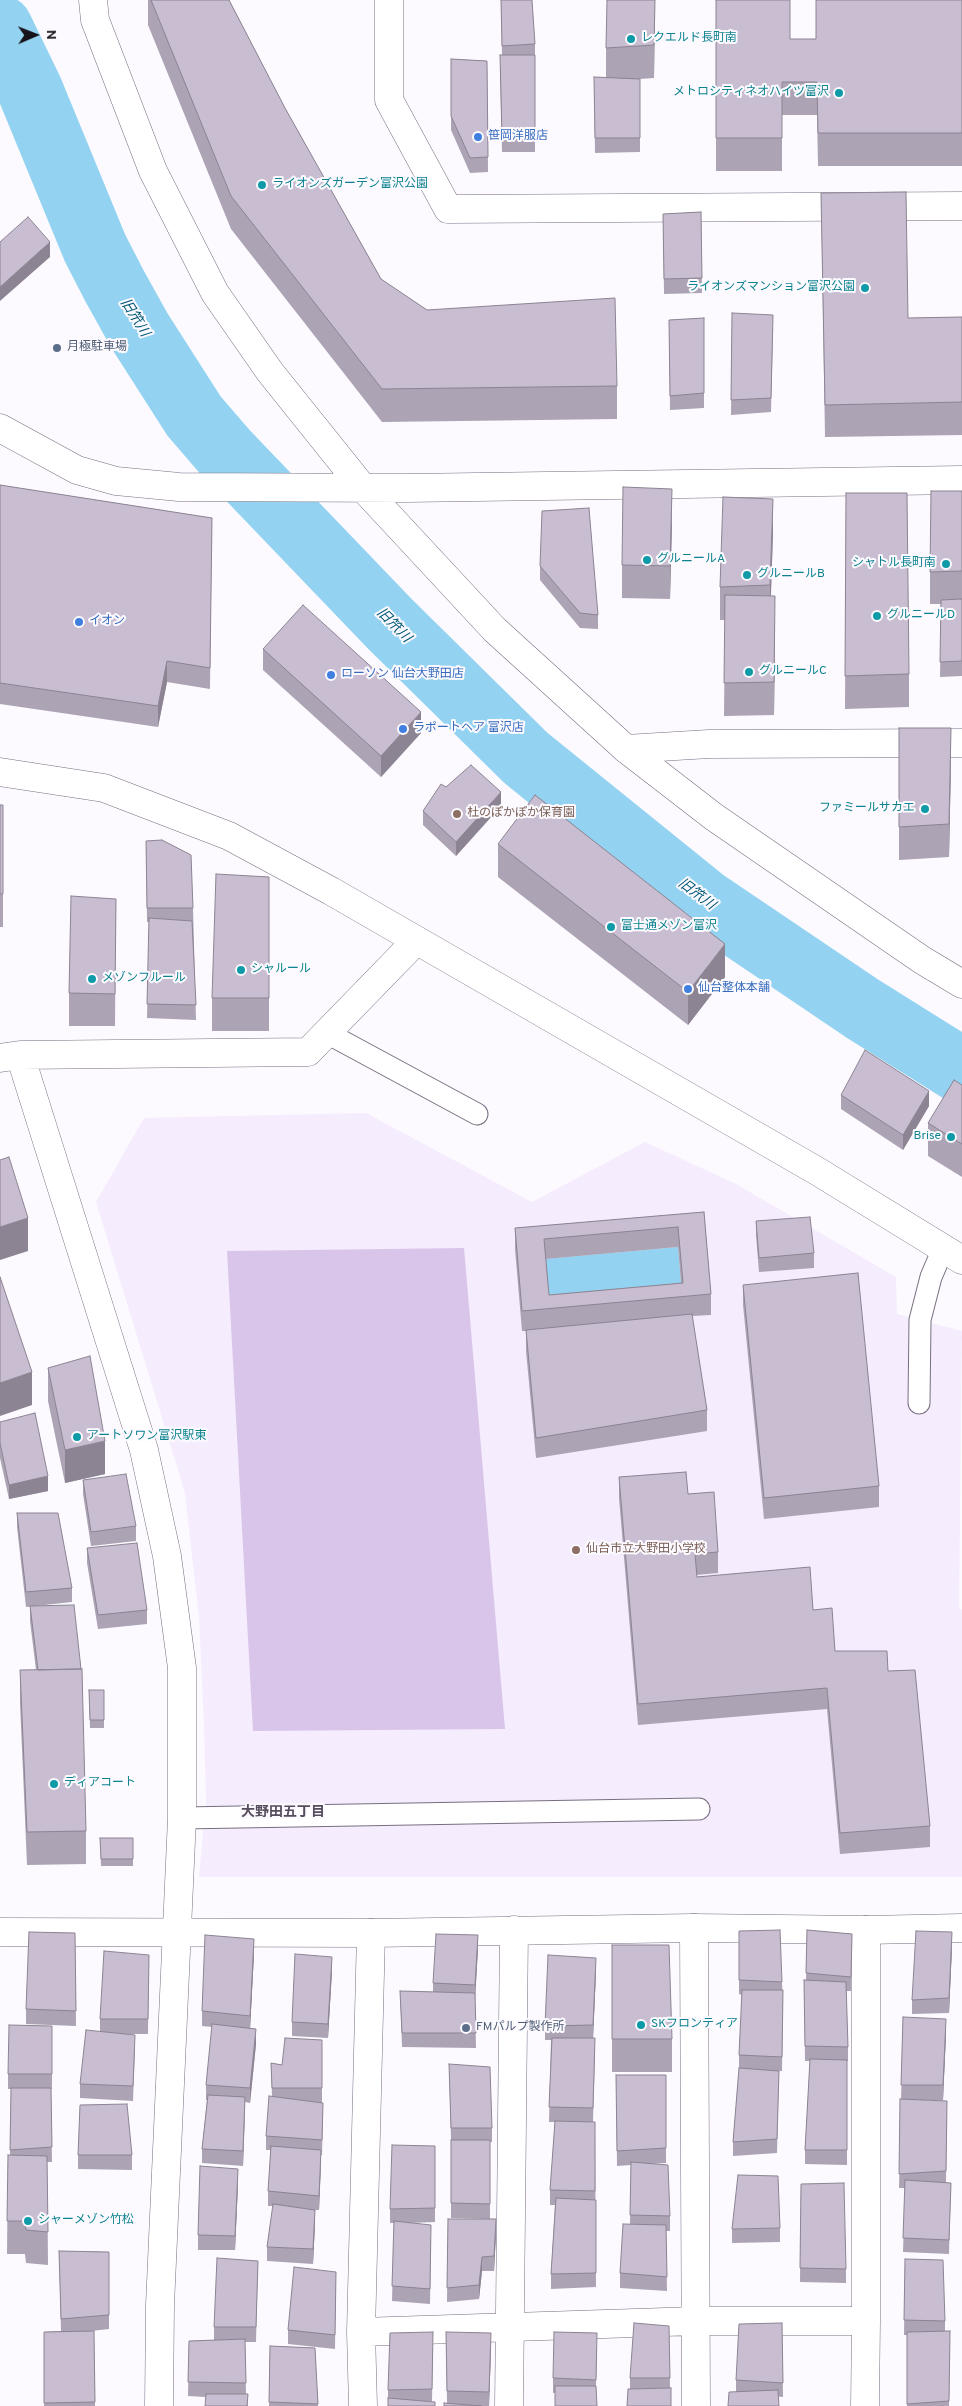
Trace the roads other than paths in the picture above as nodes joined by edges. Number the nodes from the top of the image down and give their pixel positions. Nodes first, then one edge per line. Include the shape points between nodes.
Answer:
1 (93, 0) edge
2 (389, 0) edge
3 (962, 206) edge
4 (0, 428) edge
5 (962, 480) edge
6 (363, 488) junction
7 (962, 743) edge
8 (626, 749) junction
9 (0, 772) edge
10 (416, 941) junction
11 (962, 984) edge
12 (327, 1033) junction
13 (10, 1057) edge
14 (477, 1114) dead end
15 (953, 1254) edge
16 (919, 1402) dead end
17 (699, 1809) dead end
18 (182, 1818) junction
19 (694, 1928) junction
20 (962, 1928) edge
21 (514, 1930) junction
22 (866, 1930) junction
23 (175, 1931) junction
24 (0, 1932) edge
25 (371, 1933) junction
26 (696, 2321) junction
27 (866, 2321) junction
28 (508, 2328) junction
29 (361, 2332) junction
30 (159, 2406) edge
31 (363, 2406) edge
32 (509, 2406) edge
33 (696, 2406) edge
34 (865, 2406) edge

1 - 6 street via 95,20 153,171 215,293 270,372
2 - 3 street via 389,100 448,209
4 - 6 street via 77,470 116,481 179,487
5 - 6 street
6 - 8 street via 495,630
7 - 8 street via 709,744
8 - 11 street via 714,817
9 - 10 street via 104,788 229,836
10 - 12 street
10 - 15 street via 817,1171
12 - 13 street via 308,1052
12 - 14 lane
13 - 18 street via 144,1450 167,1556 182,1668
15 - 16 lane via 931,1277 920,1320
17 - 18 lane
18 - 23 street
19 - 21 street
19 - 22 street
19 - 26 street
20 - 22 street
21 - 25 street
21 - 28 street
22 - 27 street
23 - 24 street
23 - 25 street
23 - 30 street
25 - 29 street
26 - 27 street
26 - 28 street
26 - 33 street
27 - 34 street
28 - 29 street
28 - 32 street
29 - 31 street

